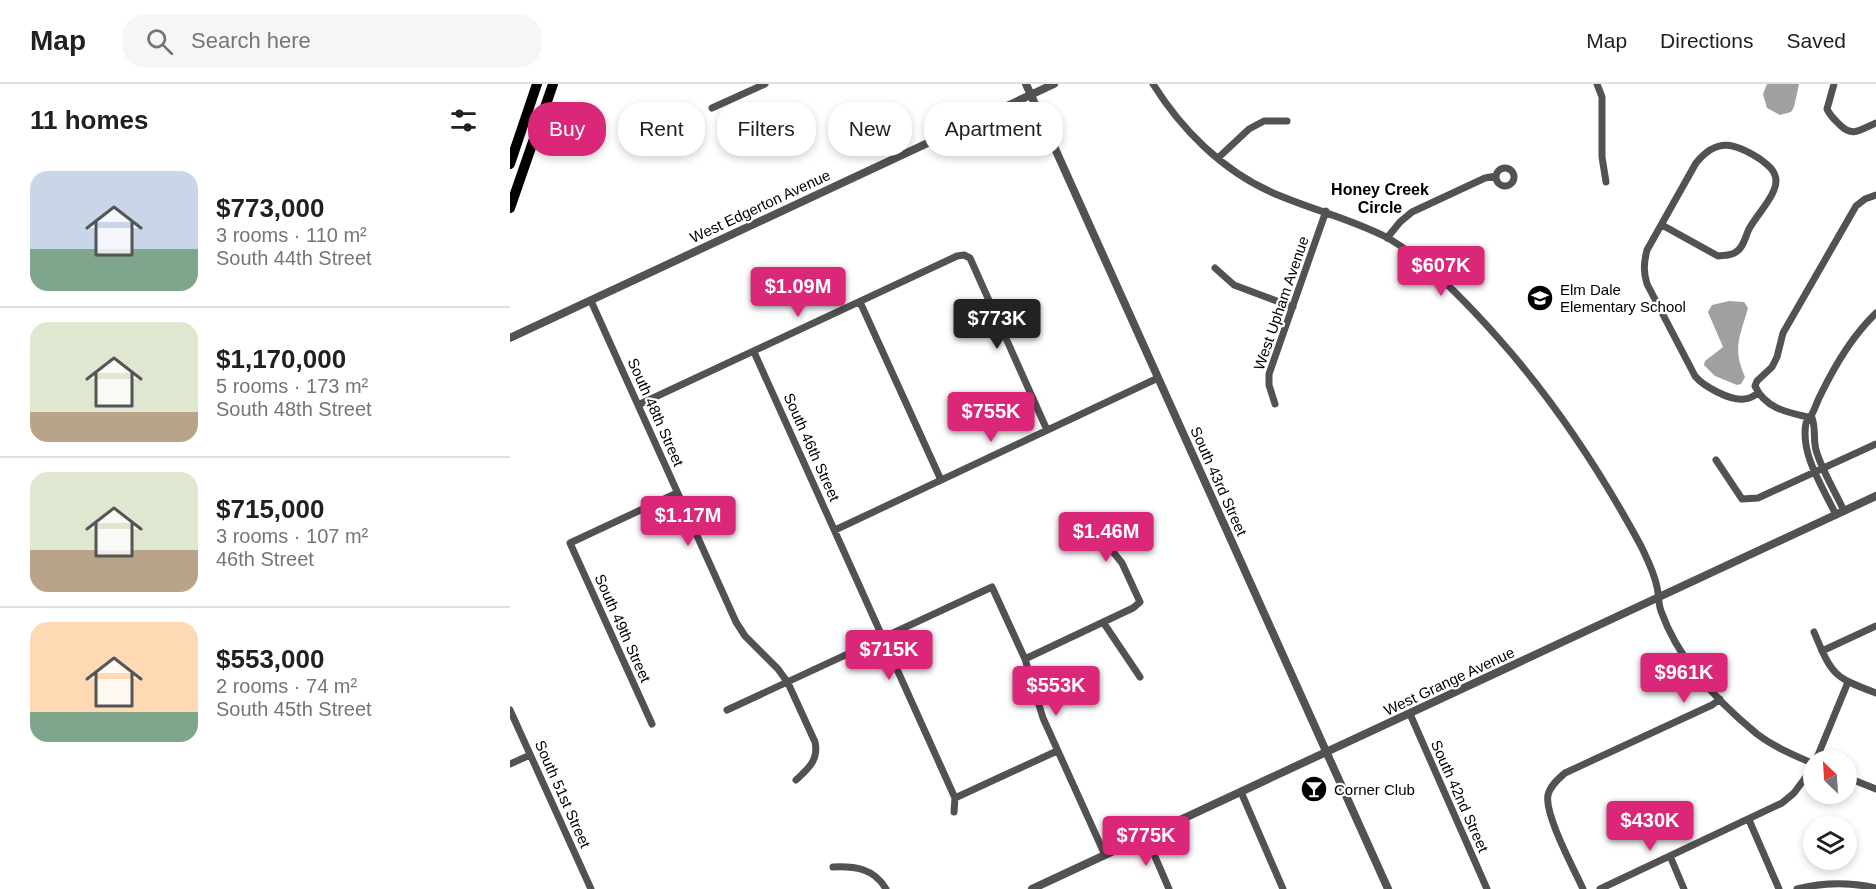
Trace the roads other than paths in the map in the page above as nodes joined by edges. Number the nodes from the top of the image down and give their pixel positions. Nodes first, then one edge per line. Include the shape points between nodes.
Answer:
1 (537, 84) edge
2 (553, 84) edge
3 (765, 84) edge
4 (1026, 84) edge
5 (1054, 84) edge
6 (1153, 84) edge
7 (1597, 84) edge
8 (1834, 84) edge
9 (1031, 95) junction
10 (712, 108) dead end
11 (1287, 121) dead end
12 (1876, 123) edge
13 (1218, 158) junction
14 (510, 164) edge
15 (510, 172) edge
16 (521, 176) junction
17 (1496, 176) dead end
18 (1606, 182) dead end
19 (1876, 195) edge
20 (510, 208) edge
21 (1326, 211) junction
22 (1662, 225) junction
23 (1387, 238) junction
24 (1215, 268) dead end
25 (591, 301) junction
26 (860, 302) junction
27 (1293, 307) junction
28 (1876, 313) edge
29 (510, 338) edge
30 (754, 352) junction
31 (1158, 378) junction
32 (1758, 393) junction
33 (1275, 404) dead end
34 (638, 405) junction
35 (1812, 418) junction
36 (1047, 430) junction
37 (1876, 444) edge
38 (1716, 460) dead end
39 (1824, 468) junction
40 (1816, 472) junction
41 (941, 480) junction
42 (677, 493) junction
43 (1876, 496) edge
44 (1840, 513) junction
45 (1085, 517) dead end
46 (835, 530) junction
47 (1659, 598) junction
48 (1103, 622) junction
49 (1876, 626) edge
50 (1814, 632) dead end
51 (883, 637) junction
52 (1822, 651) junction
53 (1025, 659) junction
54 (1140, 677) dead end
55 (1848, 682) junction
56 (788, 683) junction
57 (1876, 693) edge
58 (1720, 699) junction
59 (510, 710) edge
60 (727, 710) dead end
61 (1410, 714) junction
62 (652, 724) dead end
63 (1819, 750) edge
64 (1057, 751) junction
65 (1327, 752) junction
66 (530, 755) junction
67 (1803, 758) edge
68 (510, 764) edge
69 (796, 780) dead end
70 (1803, 780) edge
71 (1857, 781) edge
72 (1876, 789) edge
73 (1241, 792) junction
74 (955, 798) junction
75 (954, 812) dead end
76 (1749, 820) junction
77 (1146, 836) junction
78 (1105, 855) junction
79 (1670, 856) junction
80 (832, 867) dead end
81 (1876, 888) edge
82 (591, 889) edge
83 (886, 889) edge
84 (1032, 889) edge
85 (1169, 889) edge
86 (1283, 889) edge
87 (1388, 889) edge
88 (1486, 889) edge
89 (1583, 889) edge
90 (1600, 889) edge
91 (1684, 889) edge
92 (1779, 889) edge
93 (1797, 889) edge

1 - 14 main road
2 - 16 main road
3 - 10 street
4 - 9 street, South 43rd Street
5 - 9 street, West Edgerton Avenue
6 - 13 street via 1186,130
7 - 18 street via 1602,97
8 - 12 street via 1827,110 1845,131 1855,132
9 - 25 street, West Edgerton Avenue
9 - 31 street, South 43rd Street
11 - 13 street via 1264,121 1249,129
13 - 21 street via 1271,192
15 - 16 main road
16 - 20 main road
17 - 23 street via 1412,212
19 - 32 street via 1856,206 1783,333 1772,367 1757,381
21 - 23 street
21 - 27 street, West Upham Avenue
22 - 22 street via 1696,164 1714,148 1735,145 1774,172 1774,190 1736,252 1718,256
22 - 32 street via 1647,250 1644,273 1695,376 1700,383 1734,398 1742,400
23 - 47 street via 1414,256 1459,297 1547,395 1619,505 1650,564
24 - 27 street via 1234,285
25 - 29 street, West Edgerton Avenue
25 - 34 street, South 48th Street
26 - 30 street
26 - 36 street via 957,256 969,258
26 - 41 street
27 - 33 street, West Upham Avenue via 1269,374
28 - 35 street via 1839,360
30 - 34 street
30 - 46 street, South 46th Street
31 - 36 street
31 - 65 street, South 43rd Street
32 - 35 street via 1775,407
34 - 42 street, South 48th Street
35 - 39 street via 1816,448
35 - 40 street via 1806,423 1805,442
36 - 41 street
37 - 39 street
38 - 40 street via 1742,499 1758,498
39 - 40 street
39 - 44 street
40 - 44 street
41 - 46 street
42 - 56 street, South 48th Street via 736,622
42 - 62 street, South 49th Street via 570,543
43 - 44 street, West Grange Avenue
44 - 47 street, West Grange Avenue
45 - 48 street via 1122,563 1140,602
46 - 51 street, South 46th Street
47 - 58 street via 1660,609 1686,660
47 - 61 street, West Grange Avenue
48 - 53 street
48 - 54 street
49 - 52 street
50 - 52 street
51 - 53 street via 992,587
51 - 56 street
51 - 74 street, South 46th Street
52 - 55 street via 1837,676
53 - 64 street
55 - 57 street
55 - 63 street
56 - 60 street
56 - 69 street, South 48th Street via 817,750 813,764
58 - 67 street via 1758,735
58 - 89 street via 1556,780 1548,793 1549,813
59 - 66 street, South 51st Street
61 - 65 street, West Grange Avenue
61 - 88 street, South 42nd Street
64 - 74 street
64 - 78 street
65 - 73 street, West Grange Avenue
65 - 87 street, South 43rd Street
66 - 68 street
66 - 82 street, South 51st Street
70 - 76 street via 1782,803
71 - 72 street
73 - 77 street, West Grange Avenue
73 - 86 street
74 - 75 street
76 - 79 street
76 - 92 street
77 - 78 street, West Grange Avenue
77 - 85 street
78 - 84 street, West Grange Avenue
79 - 90 street
79 - 91 street
80 - 83 street via 866,870
81 - 93 street via 1832,883

